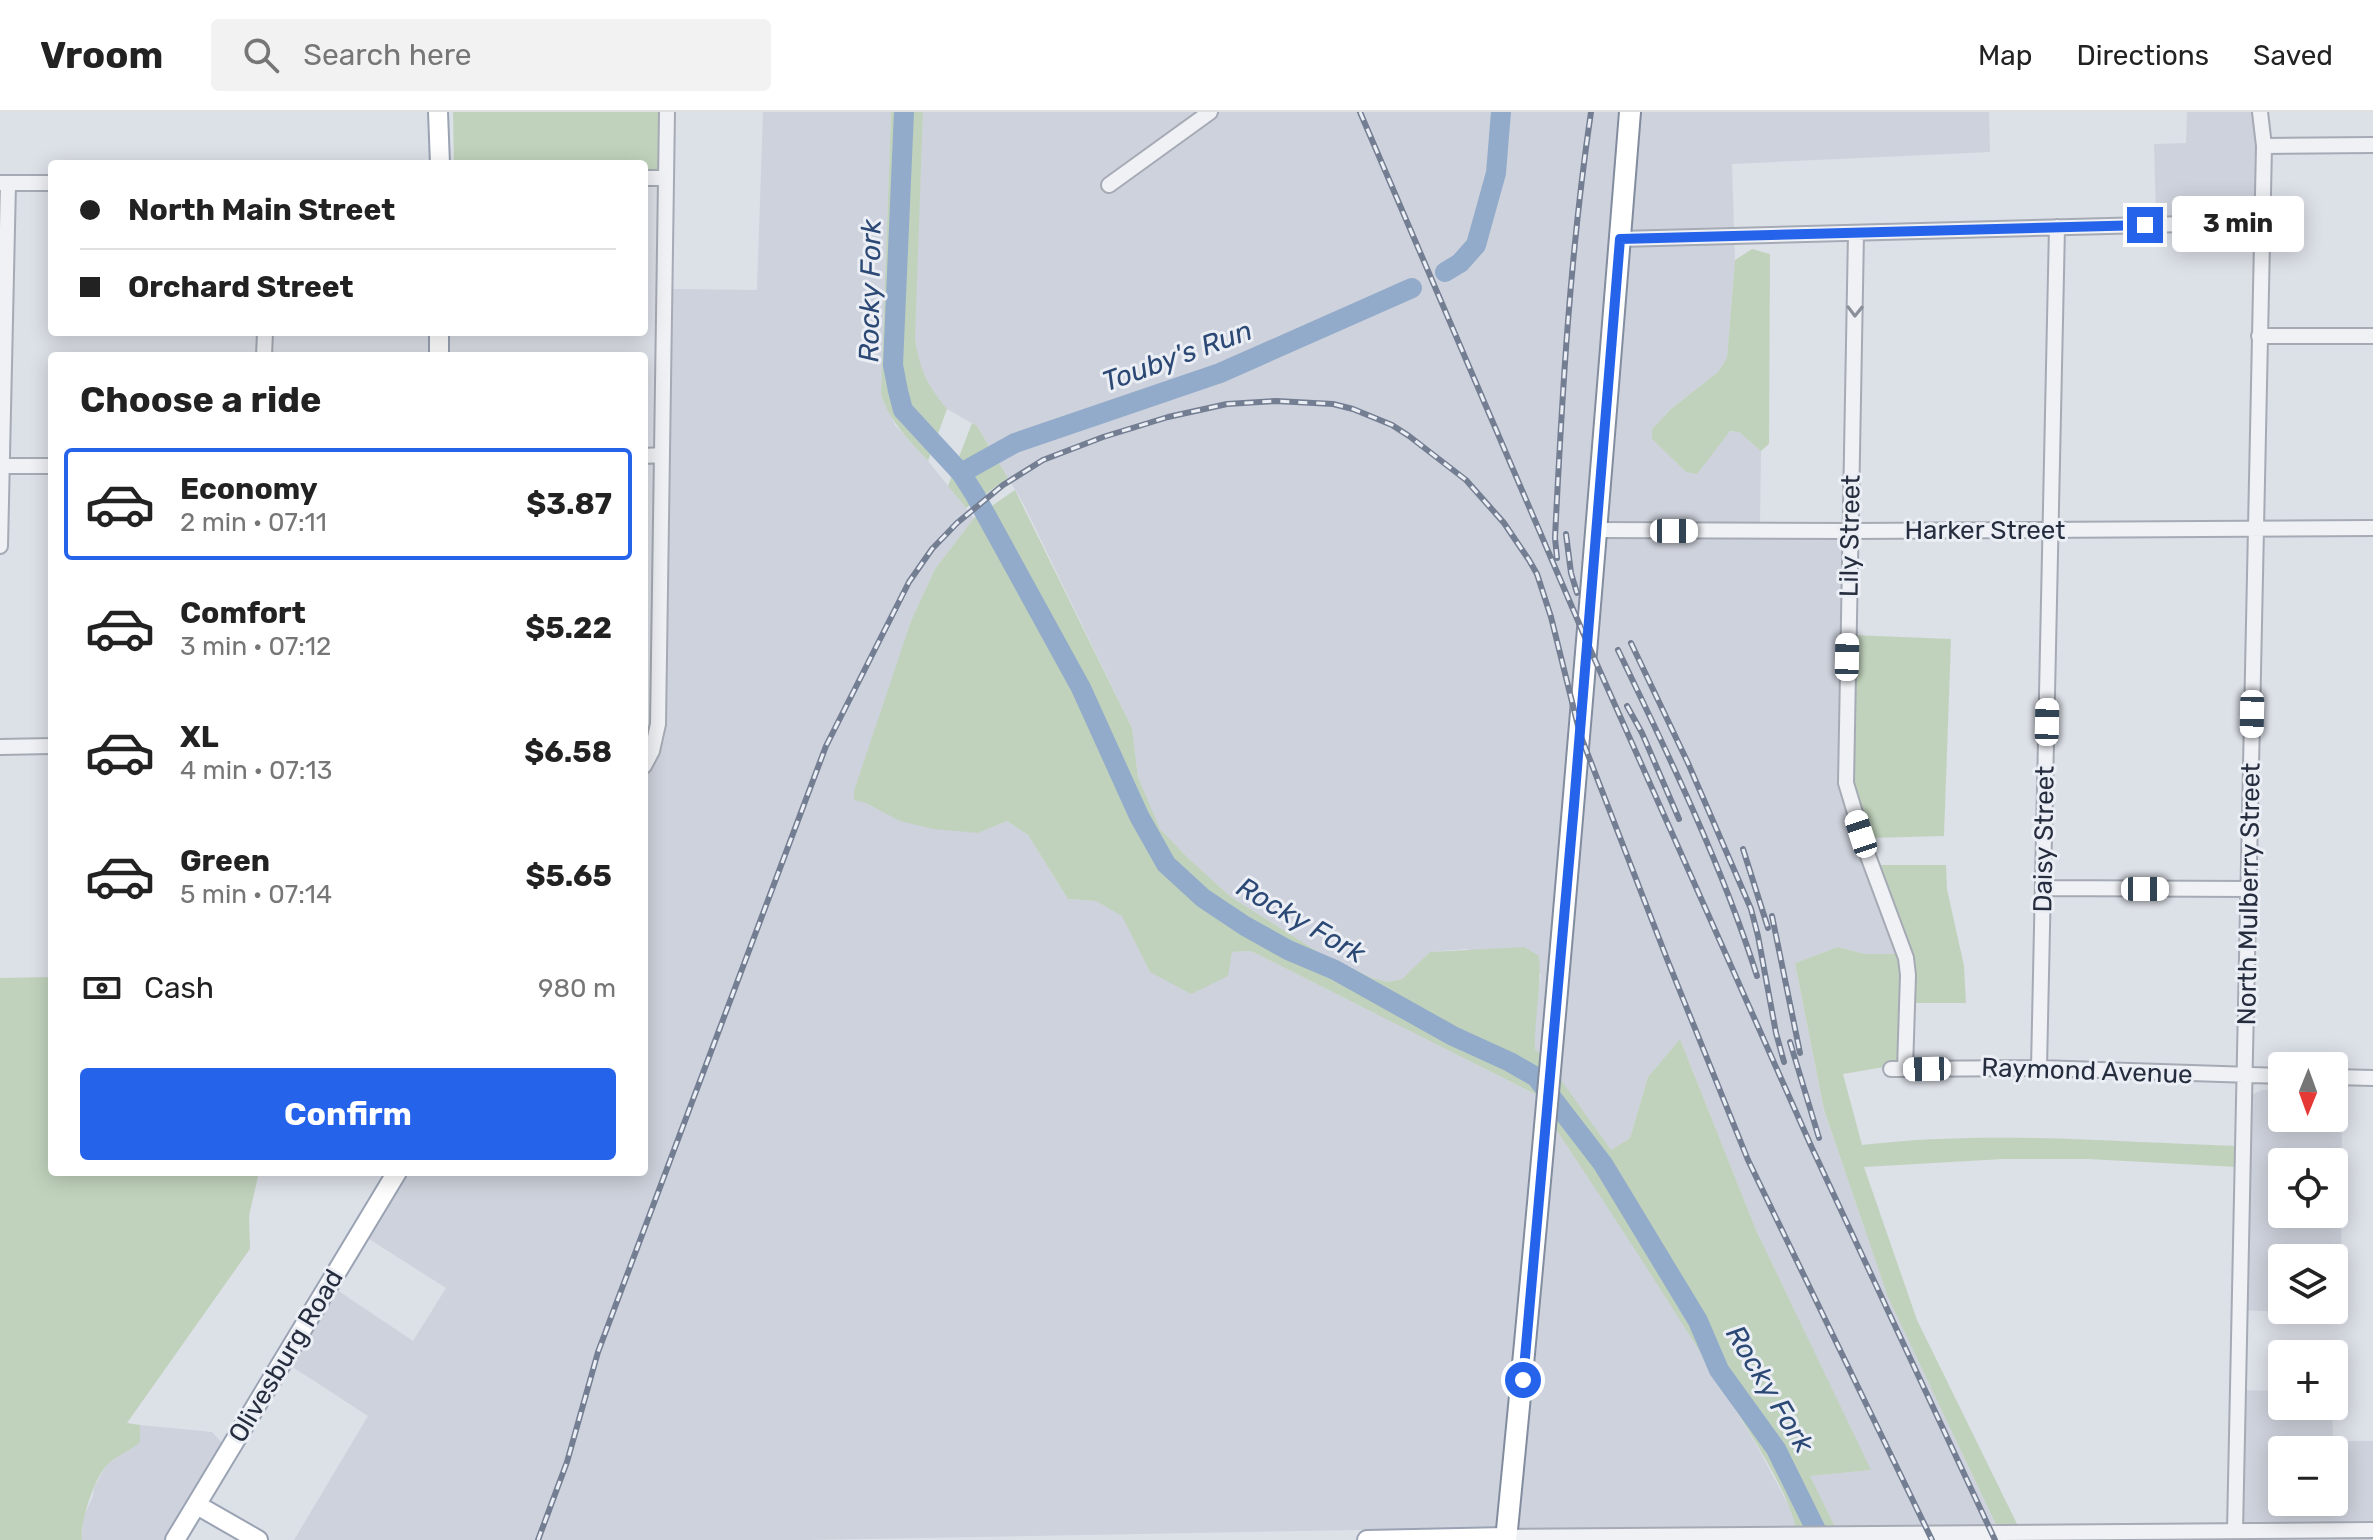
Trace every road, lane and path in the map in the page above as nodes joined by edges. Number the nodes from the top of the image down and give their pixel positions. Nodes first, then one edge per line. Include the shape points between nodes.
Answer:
1 (438, 112) edge
2 (667, 112) edge
3 (1210, 112) edge
4 (1630, 112) edge
5 (2260, 112) edge
6 (2373, 145) edge
7 (2264, 146) junction
8 (440, 160) edge
9 (648, 178) edge
10 (665, 178) junction
11 (4, 183) edge
12 (48, 183) edge
13 (1109, 185) dead end
14 (2262, 222) junction
15 (2057, 227) junction
16 (1856, 233) junction
17 (1620, 239) junction
18 (2259, 336) junction
19 (2373, 336) edge
20 (661, 455) junction
21 (648, 456) edge
22 (2, 466) junction
23 (48, 466) edge
24 (2373, 528) edge
25 (2256, 529) junction
26 (1597, 530) junction
27 (2050, 530) junction
28 (1851, 531) junction
29 (0, 546) edge
30 (650, 735) edge
31 (48, 746) edge
32 (0, 747) edge
33 (648, 758) edge
34 (2043, 888) junction
35 (2248, 889) junction
36 (2039, 1068) junction
37 (1898, 1069) joint
38 (2245, 1076) junction
39 (2268, 1076) edge
40 (2348, 1077) edge
41 (2373, 1078) edge
42 (395, 1176) edge
43 (197, 1505) junction
44 (2373, 1530) edge
45 (2235, 1531) junction
46 (1506, 1539) edge
47 (175, 1540) edge
48 (258, 1540) edge
49 (1367, 1540) edge

1 - 8 main road
2 - 10 street
3 - 13 street
4 - 17 highway
5 - 7 street, North Mulberry Street
6 - 7 street
7 - 14 street, North Mulberry Street
9 - 10 street
10 - 20 street
11 - 12 street
11 - 22 street
14 - 15 street
14 - 18 street, North Mulberry Street
15 - 16 street
15 - 27 street, Daisy Street
16 - 17 street
16 -> 28 street, Lily Street
17 - 26 highway
18 - 19 street
18 - 25 street, North Mulberry Street
20 - 21 street
20 - 30 street
22 - 23 street
22 - 29 street
24 - 25 street, Harker Street
25 - 27 street, Harker Street
25 - 35 street, North Mulberry Street
26 - 28 street, Harker Street
26 - 46 highway
27 - 28 street, Harker Street
27 - 34 street, Daisy Street
28 - 37 street, Lily Street via 1846,783 1906,958
30 - 33 street
31 - 32 street
34 - 35 street
34 - 36 street, Daisy Street
35 - 38 street, North Mulberry Street
36 - 37 street, Raymond Avenue
36 - 38 street, Raymond Avenue
38 - 39 street, Raymond Avenue
38 - 45 street, North Mulberry Street
40 - 41 street
42 - 43 main road, Olivesburg Road
43 - 47 main road, Olivesburg Road
43 - 48 main road
44 - 45 street
45 - 46 street
46 - 49 main road

